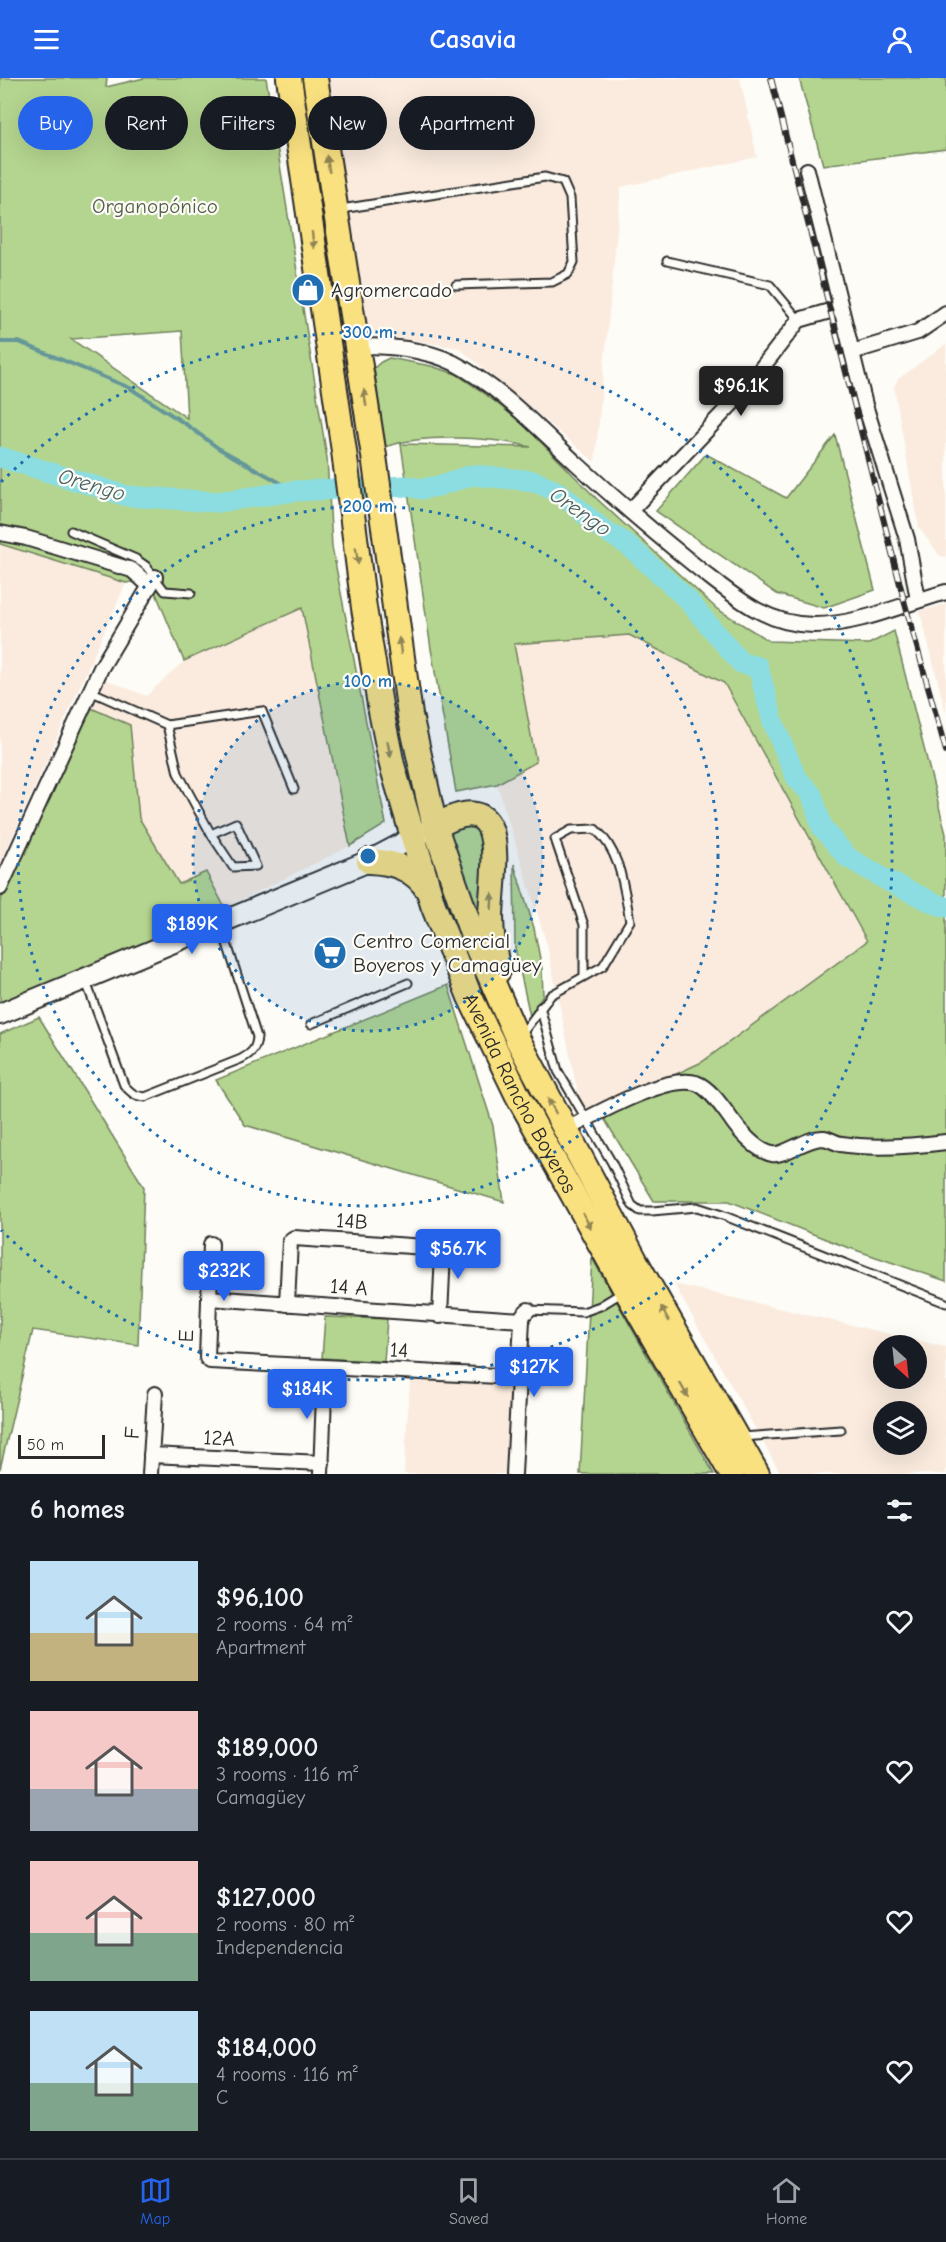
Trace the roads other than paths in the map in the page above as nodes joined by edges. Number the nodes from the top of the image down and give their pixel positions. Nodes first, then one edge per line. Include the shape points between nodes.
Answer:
1 (289, 78) edge
2 (315, 78) edge
3 (807, 170) dead end
4 (335, 210) junction
5 (667, 261) dead end
6 (456, 285) dead end
7 (840, 308) junction
8 (946, 313) edge
9 (799, 321) junction
10 (357, 347) junction
11 (852, 352) junction
12 (630, 511) junction
13 (71, 531) dead end
14 (0, 533) edge
15 (152, 582) junction
16 (946, 592) edge
17 (191, 593) dead end
18 (918, 600) junction
19 (90, 691) junction
20 (167, 725) junction
21 (294, 789) dead end
22 (435, 827) junction
23 (211, 834) junction
24 (413, 838) junction
25 (369, 861) junction
26 (0, 888) edge
27 (433, 904) junction
28 (220, 923) junction
29 (584, 975) junction
30 (85, 979) junction
31 (408, 983) dead end
32 (540, 1007) junction
33 (0, 1014) edge
34 (311, 1024) dead end
35 (518, 1040) junction
36 (587, 1119) junction
37 (565, 1130) junction
38 (946, 1142) edge
39 (211, 1244) dead end
40 (626, 1290) junction
41 (209, 1298) junction
42 (946, 1303) edge
43 (287, 1304) junction
44 (525, 1315) junction
45 (440, 1316) junction
46 (207, 1358) joint
47 (325, 1368) junction
48 (519, 1377) junction
49 (155, 1394) dead end
50 (841, 1431) dead end
51 (736, 1438) junction
52 (151, 1455) junction
53 (321, 1469) edge
54 (150, 1474) edge
55 (514, 1474) edge
56 (732, 1474) edge
57 (757, 1474) edge

1 -> 24 highway, Avenida Rancho Boyeros via 364,608 392,765
4 -> 2 highway, Avenida Rancho Boyeros
3 - 7 street
4 - 6 lane via 545,177 563,182 570,198 574,262 568,274 552,282
4 - 10 highway, Avenida Rancho Boyeros
5 - 9 lane via 770,285
7 - 9 street
7 - 11 street
8 - 11 street via 918,332
9 - 12 street via 743,392
10 - 12 street via 377,345 420,353 452,362 487,382
22 -> 10 highway, Avenida Rancho Boyeros via 410,715
11 - 18 street via 908,539
12 - 18 street via 729,592 773,619 813,625 852,621
13 - 15 lane via 136,559 146,566
14 - 15 street via 132,570
15 - 17 lane via 165,591
15 - 19 street
16 - 18 street
19 - 20 lane
19 - 26 street
20 - 21 lane via 262,711
20 - 23 lane via 178,773
22 - 24 main road
22 - 35 highway, Avenida Rancho Boyeros via 475,942
35 -> 22 highway via 492,939 494,845 490,828 483,818 470,813 454,816
23 - 23 lane via 236,823 256,866 233,867
24 - 25 main road
24 - 27 highway, Avenida Rancho Boyeros
25 - 27 highway via 395,864 414,874 428,890
25 - 28 main road
27 -> 40 highway, Avenida Rancho Boyeros via 470,997 518,1096
28 - 30 main road
28 - 30 lane via 257,1037 251,1053 241,1059 145,1097 130,1093
29 - 29 lane via 584,925 555,839 571,830 595,829 606,839 620,870 630,921 603,966
29 - 32 lane via 551,995
30 - 33 main road
31 - 34 lane
32 - 35 lane
32 - 36 lane via 558,1071
37 -> 35 highway, Avenida Rancho Boyeros
36 - 37 street
36 - 38 street via 654,1088 678,1082 698,1084 741,1134 771,1154 825,1138 855,1145
36 - 42 lane via 632,1205 640,1210 697,1207
51 -> 37 highway, Avenida Rancho Boyeros
39 - 41 street, E
40 - 44 lane via 583,1312
40 -> 56 highway, Avenida Rancho Boyeros
41 - 43 street, 14 A
41 - 46 street, E
43 - 45 street, 14 A
43 - 45 street, 14B via 290,1241 294,1238 442,1250
44 - 45 street, 14 A
44 - 48 street
46 - 47 street, 14
47 - 48 street, 14
47 - 53 street
48 - 55 street
49 - 52 street, F
50 - 51 lane
51 - 57 highway, Avenida Rancho Boyeros
52 - 53 street, 12A
52 - 54 street, F

